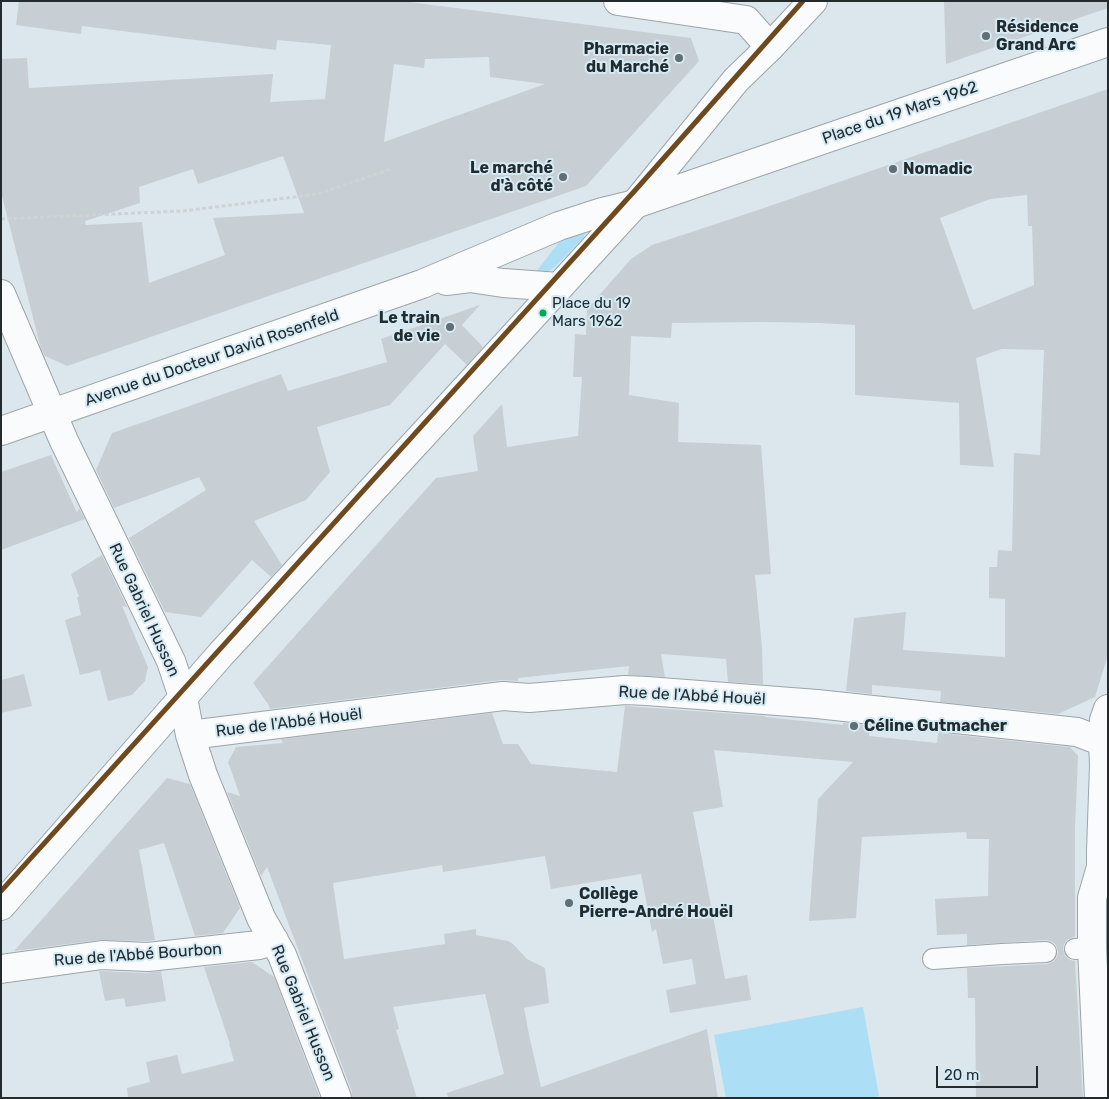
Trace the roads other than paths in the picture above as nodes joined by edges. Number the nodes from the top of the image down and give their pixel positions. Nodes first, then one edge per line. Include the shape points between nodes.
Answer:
1 (618, 1) edge
2 (813, 1) edge
3 (1108, 42) edge
4 (770, 47) junction
5 (635, 204) junction
6 (422, 284) junction
7 (559, 287) junction
8 (1, 294) edge
9 (52, 414) junction
10 (1, 431) edge
11 (182, 697) junction
12 (1108, 709) edge
13 (190, 736) junction
14 (1103, 742) junction
15 (1, 906) edge
16 (274, 940) junction
17 (1046, 952) dead end
18 (933, 959) dead end
19 (1, 968) edge
20 (337, 1098) edge
21 (1099, 1098) edge

1 - 4 street via 746,20
2 - 4 street
3 - 5 street, Place du 19 Mars 1962
4 - 5 street via 736,80
5 - 6 street, Avenue du Docteur David Rosenfeld via 559,226
5 - 7 street
6 - 7 street, Avenue du Docteur David Rosenfeld via 470,278
6 - 9 street, Avenue du Docteur David Rosenfeld
7 - 11 street
8 - 9 street, Rue Gabriel Husson
9 - 10 street, Avenue du Docteur David Rosenfeld
9 - 11 street, Rue Gabriel Husson via 171,661
11 - 13 street, Rue Gabriel Husson
11 - 15 street
12 - 14 street
13 - 14 street, Rue de l'Abbé Houël via 502,696 529,698 625,690 817,704 1029,726 1077,732
13 - 16 street, Rue Gabriel Husson via 261,918
14 - 21 street via 1101,867 1083,948
16 - 19 street, Rue de l'Abbé Bourbon via 259,945 148,957 102,955
16 - 20 street, Rue Gabriel Husson
17 - 18 lane

